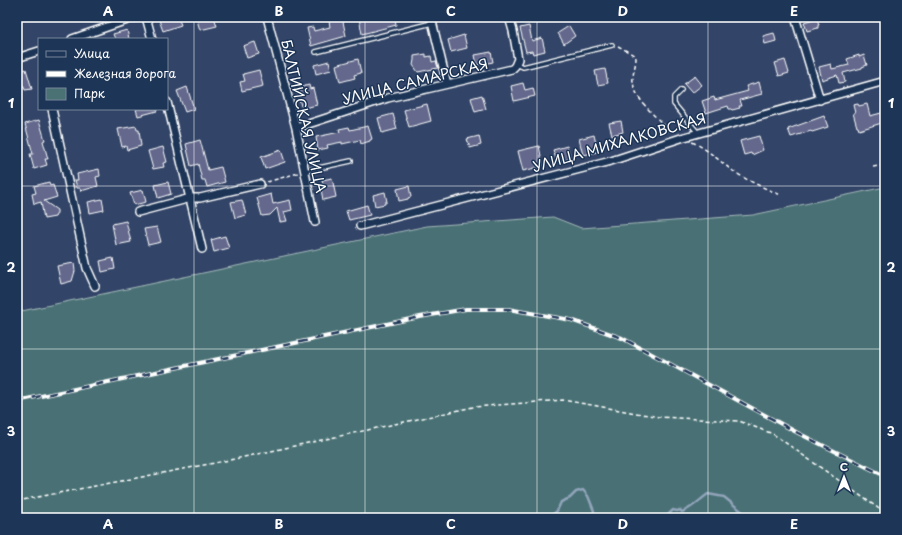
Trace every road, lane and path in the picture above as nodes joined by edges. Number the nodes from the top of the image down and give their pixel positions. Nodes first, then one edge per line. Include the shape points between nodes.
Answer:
1 (136, 17) edge
2 (146, 17) edge
3 (267, 17) edge
4 (509, 17) edge
5 (794, 17) edge
6 (431, 20) edge
7 (75, 38) edge
8 (152, 38) edge
9 (612, 45) joint
10 (38, 51) edge
11 (316, 52) dead end
12 (17, 58) edge
13 (516, 64) junction
14 (885, 81) edge
15 (447, 84) junction
16 (681, 90) dead end
17 (820, 100) junction
18 (168, 106) edge
19 (52, 110) edge
20 (296, 128) junction
21 (698, 133) junction
22 (680, 138) junction
23 (351, 161) dead end
24 (885, 165) edge
25 (873, 167) dead end
26 (305, 171) junction
27 (262, 183) joint
28 (781, 195) dead end
29 (191, 198) junction
30 (138, 212) dead end
31 (315, 222) dead end
32 (360, 226) dead end
33 (202, 249) dead end
34 (95, 286) dead end
35 (17, 501) edge
36 (885, 513) edge

1 - 7 street
2 - 8 street
3 - 20 street, БАЛТИЙСКАЯ УЛИЦА
4 - 13 street via 518,59
5 - 17 street
6 - 11 lane
6 - 15 street
9 - 13 lane via 524,67
9 - 22 path via 620,46 635,56 633,81 636,93
10 - 12 street
13 - 15 street, УЛИЦА САМАРСКАЯ via 512,69
14 - 17 street, УЛИЦА МИХАЛКОВСКАЯ
15 - 20 street, УЛИЦА САМАРСКАЯ via 368,103
16 - 21 lane via 674,96 673,102
17 - 21 street, УЛИЦА МИХАЛКОВСКАЯ
18 - 29 street
19 - 34 street via 87,268
20 - 26 street, БАЛТИЙСКАЯ УЛИЦА
21 - 22 street, УЛИЦА МИХАЛКОВСКАЯ
22 - 28 path via 703,147 732,170 760,187
22 - 32 street, УЛИЦА МИХАЛКОВСКАЯ via 611,161
23 - 26 lane
24 - 25 path
26 - 27 path
26 - 31 street, БАЛТИЙСКАЯ УЛИЦА
27 - 29 street
29 - 30 street
29 - 33 street
35 - 36 path via 230,460 473,407 563,400 659,417 739,421 773,434

